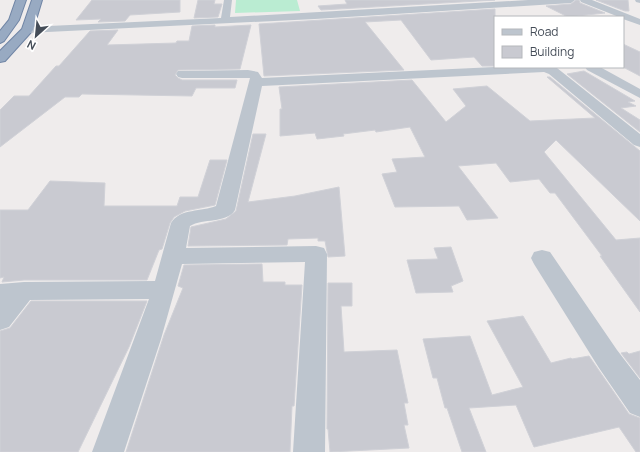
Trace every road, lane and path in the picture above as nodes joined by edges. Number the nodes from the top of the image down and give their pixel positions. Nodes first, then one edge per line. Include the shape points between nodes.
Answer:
1 (21, 0) edge
2 (37, 0) edge
3 (228, 0) edge
4 (445, 0) edge
5 (571, 0) edge
6 (584, 0) edge
7 (483, 7) junction
8 (464, 8) junction
9 (495, 14) dead end
10 (225, 20) junction
11 (640, 22) edge
12 (27, 30) junction
13 (0, 39) edge
14 (0, 58) edge
15 (593, 68) edge
16 (182, 74) dead end
17 (256, 82) junction
18 (640, 94) edge
19 (640, 142) edge
20 (174, 256) junction
21 (542, 258) dead end
22 (164, 290) junction
23 (24, 291) junction
24 (0, 293) edge
25 (0, 320) edge
26 (640, 403) edge
27 (108, 452) edge
28 (309, 452) edge

1 - 13 highway via 14,20
2 - 12 highway
3 - 10 street
4 - 8 street
5 - 7 street
6 - 11 street
7 - 8 street
7 - 9 street
8 - 10 street
10 - 12 street
12 - 14 highway
15 - 18 street
16 - 17 street via 248,74 254,75
17 - 19 street via 545,68 553,71
17 - 20 street via 225,210 215,215 188,218 181,223
20 - 22 street
20 - 28 street via 316,254
21 - 26 street
22 - 23 street
22 - 27 street
23 - 24 street
23 - 25 street

